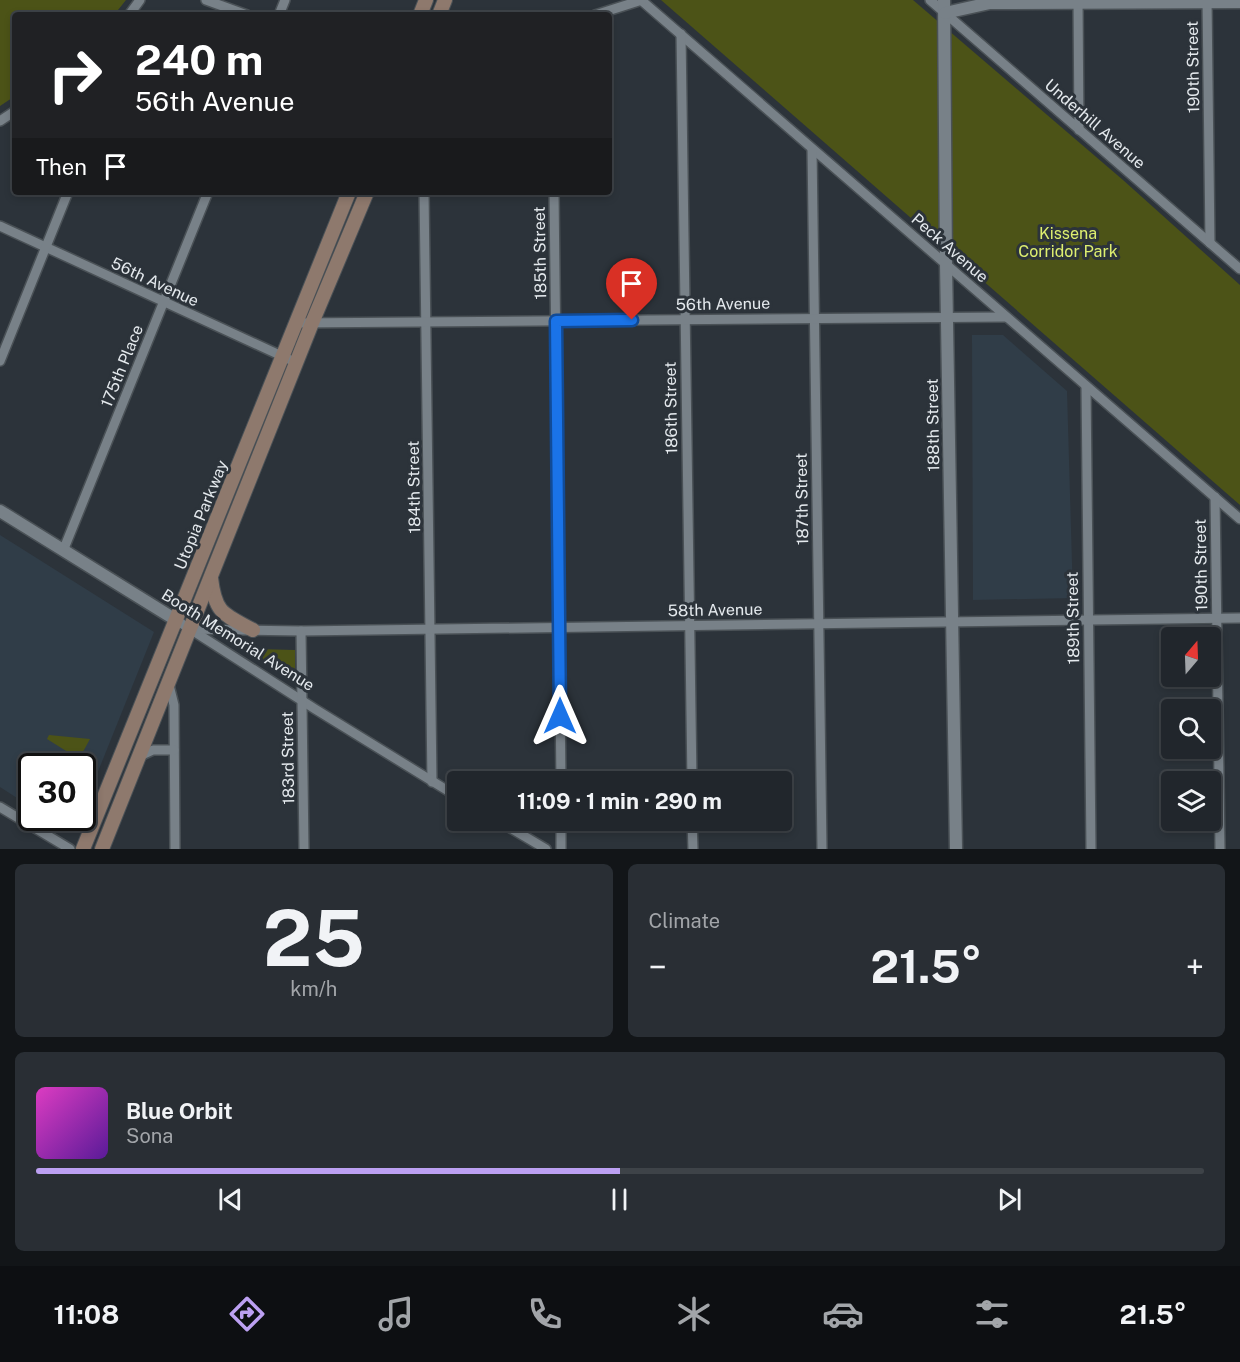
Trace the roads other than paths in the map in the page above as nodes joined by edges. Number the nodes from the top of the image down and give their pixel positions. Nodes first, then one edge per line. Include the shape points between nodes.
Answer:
1 (206, 0) edge
2 (642, 0) edge
3 (930, 0) edge
4 (1078, 1) edge
5 (1207, 1) edge
6 (1240, 2) edge
7 (945, 6) edge
8 (239, 12) edge
9 (604, 12) edge
10 (681, 34) junction
11 (1079, 130) junction
12 (812, 149) junction
13 (67, 195) edge
14 (207, 195) edge
15 (348, 195) edge
16 (366, 195) edge
17 (424, 195) edge
18 (554, 195) edge
19 (0, 226) edge
20 (1210, 243) junction
21 (46, 247) junction
22 (946, 264) junction
23 (1240, 269) edge
24 (164, 302) junction
25 (948, 317) junction
26 (1006, 317) junction
27 (814, 318) junction
28 (685, 320) junction
29 (556, 321) junction
30 (296, 323) junction
31 (312, 323) junction
32 (426, 323) junction
33 (283, 357) junction
34 (0, 361) edge
35 (297, 363) junction
36 (1086, 386) junction
37 (1215, 497) junction
38 (0, 511) edge
39 (1240, 519) edge
40 (63, 551) junction
41 (211, 577) junction
42 (1216, 618) junction
43 (1240, 618) edge
44 (177, 620) junction
45 (1088, 621) junction
46 (953, 622) junction
47 (819, 624) junction
48 (689, 626) junction
49 (560, 628) junction
50 (190, 629) junction
51 (431, 629) junction
52 (253, 630) junction
53 (302, 631) junction
54 (168, 685) junction
55 (303, 701) junction
56 (174, 750) junction
57 (140, 756) junction
58 (561, 771) edge
59 (692, 771) edge
60 (432, 782) junction
61 (447, 791) edge
62 (0, 807) edge
63 (516, 831) edge
64 (561, 831) edge
65 (692, 831) edge
66 (70, 849) edge
67 (83, 849) edge
68 (102, 849) edge
69 (175, 849) edge
70 (304, 849) edge
71 (546, 849) edge
72 (561, 849) edge
73 (693, 849) edge
74 (822, 849) edge
75 (956, 849) edge
76 (1091, 849) edge
77 (1220, 849) edge

1 - 8 street
2 - 9 street
2 - 10 street, Peck Avenue
3 - 7 street, Underhill Avenue
4 - 5 street
4 - 7 street
4 - 11 street
5 - 6 street
5 - 20 street, 190th Street
7 - 11 street, Underhill Avenue
7 - 22 street, 188th Street
10 - 12 street, Peck Avenue
10 - 28 street, 186th Street
11 - 20 street, Underhill Avenue
12 - 22 street, Peck Avenue
12 - 27 street, 187th Street
13 - 21 street
14 - 24 street, 175th Place
15 - 30 main road, Utopia Parkway
16 - 31 main road, Utopia Parkway
17 - 32 street, 184th Street
18 - 29 street, 185th Street
19 - 21 street, 56th Avenue
20 - 23 street, Underhill Avenue
21 - 24 street, 56th Avenue
21 - 34 street
22 - 25 street, 188th Street
22 - 26 street, Peck Avenue
24 - 33 street, 56th Avenue
24 - 40 street, 175th Place
25 - 26 street, 56th Avenue
25 - 27 street, 56th Avenue
25 - 46 street, 188th Street
26 - 36 street, Peck Avenue
27 - 28 street, 56th Avenue
27 - 47 street, 187th Street
28 - 29 street, 56th Avenue
28 - 48 street, 186th Street
29 - 32 street, 56th Avenue
29 - 49 street, 185th Street
30 - 31 street, 56th Avenue
30 - 33 main road, Utopia Parkway
31 - 32 street, 56th Avenue
31 - 35 main road, Utopia Parkway
32 - 51 street, 184th Street
33 - 35 street, 56th Avenue
33 - 44 main road, Utopia Parkway
35 - 41 main road, Utopia Parkway
36 - 37 street, Peck Avenue
36 - 45 street, 189th Street
37 - 39 street, Peck Avenue
37 - 42 street, 190th Street
38 - 40 street, Booth Memorial Avenue
40 - 44 street, Booth Memorial Avenue
41 - 50 main road, Utopia Parkway
41 - 52 main road via 218,608
42 - 43 street, 58th Avenue
42 - 45 street, 58th Avenue
42 - 77 street, 190th Street
44 - 50 street, Booth Memorial Avenue
44 - 67 main road, Utopia Parkway
45 - 46 street, 58th Avenue
45 - 76 street, 189th Street
46 - 47 street, 58th Avenue
46 - 75 street, 188th Street
47 - 48 street, 58th Avenue
47 - 74 street, 187th Street
48 - 49 street, 58th Avenue
48 - 59 street, 186th Street
49 - 51 street, 58th Avenue
49 - 58 street, 185th Street
50 - 52 street, 58th Avenue
50 - 54 main road, Utopia Parkway
50 - 55 street, Booth Memorial Avenue
51 - 53 street, 58th Avenue
51 - 60 street, 184th Street
52 - 53 street, 58th Avenue
53 - 55 street, 183rd Street
54 - 56 street via 174,705
54 - 57 main road, Utopia Parkway
55 - 60 street, Booth Memorial Avenue
55 - 70 street, 183rd Street
56 - 57 street via 153,750
56 - 69 street
57 - 68 main road, Utopia Parkway
60 - 61 street, Booth Memorial Avenue
62 - 66 street
63 - 71 street
64 - 72 street
65 - 73 street

